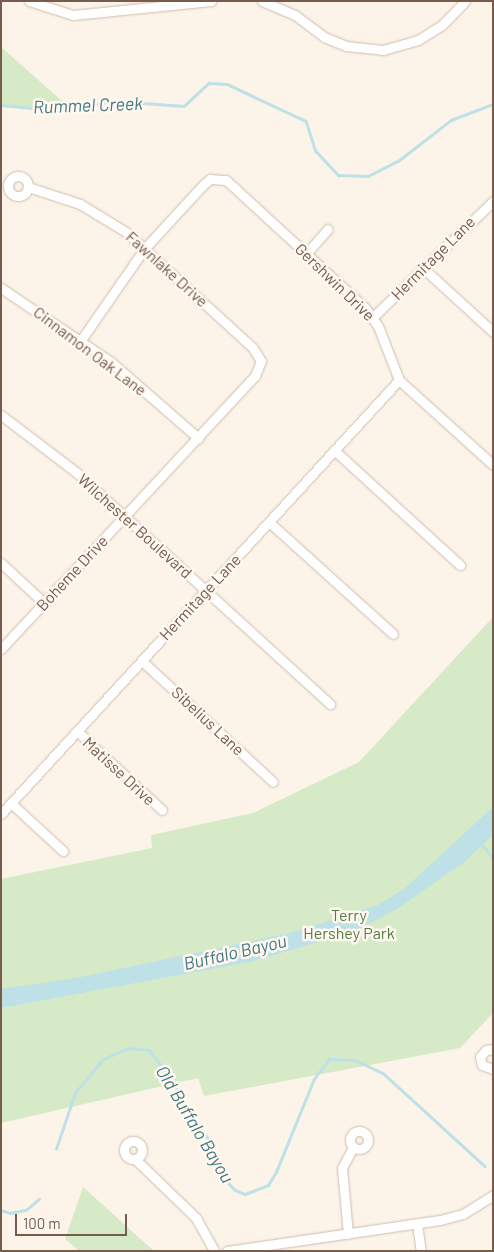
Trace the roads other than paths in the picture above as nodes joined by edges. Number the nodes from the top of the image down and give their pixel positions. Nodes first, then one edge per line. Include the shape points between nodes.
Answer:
1 (30, 1) edge
2 (211, 1) edge
3 (262, 1) edge
4 (466, 1) edge
5 (166, 3) edge
6 (28, 187) dead end
7 (493, 200) edge
8 (328, 229) dead end
9 (145, 248) junction
10 (306, 254) junction
11 (423, 268) junction
12 (1, 288) edge
13 (373, 316) junction
14 (493, 332) edge
15 (81, 340) junction
16 (399, 380) junction
17 (245, 387) joint
18 (1, 415) edge
19 (198, 438) junction
20 (334, 450) junction
21 (493, 465) edge
22 (125, 516) junction
23 (269, 522) junction
24 (1, 563) edge
25 (460, 565) dead end
26 (206, 591) junction
27 (44, 604) junction
28 (393, 634) dead end
29 (1, 649) edge
30 (142, 661) junction
31 (330, 704) dead end
32 (77, 731) junction
33 (274, 782) dead end
34 (11, 803) junction
35 (162, 810) dead end
36 (1, 814) edge
37 (63, 851) dead end
38 (493, 1049) edge
39 (493, 1069) edge
40 (353, 1147) dead end
41 (135, 1159) dead end
42 (493, 1195) edge
43 (417, 1224) junction
44 (348, 1234) junction
45 (269, 1248) edge
46 (214, 1251) edge
47 (227, 1251) edge
48 (421, 1251) edge

1 - 5 street via 72,14
2 - 5 street
3 - 4 street via 288,12 324,37 346,46 383,50 418,40 442,26
6 - 9 street, Fawnlake Drive via 94,211
7 - 11 street, Hermitage Lane
8 - 10 street
9 - 10 street, Gershwin Drive via 203,185 219,178 231,184
9 - 15 street
9 - 17 street, Fawnlake Drive via 259,354 260,369
10 - 13 street, Gershwin Drive
11 - 13 street, Hermitage Lane
11 - 14 street
12 - 15 street, Cinnamon Oak Lane
13 - 16 street, Gershwin Drive
15 - 19 street, Cinnamon Oak Lane
16 - 20 street, Hermitage Lane
16 - 21 street, Gershwin Drive
17 - 19 street, Boheme Drive
18 - 22 street, Wilchester Boulevard via 77,473
19 - 22 street, Boheme Drive
20 - 23 street, Hermitage Lane
20 - 25 street
22 - 26 street, Wilchester Boulevard
22 - 27 street, Boheme Drive
23 - 26 street, Hermitage Lane
23 - 28 street
24 - 27 street
26 - 30 street, Hermitage Lane
26 - 31 street, Wilchester Boulevard
27 - 29 street, Boheme Drive
30 - 32 street, Hermitage Lane
30 - 33 street, Sibelius Lane
32 - 34 street, Hermitage Lane
32 - 35 street, Matisse Drive
34 - 36 street, Hermitage Lane
34 - 37 street
38 - 39 street via 486,1050 480,1057 482,1065
40 - 44 street via 342,1168
41 - 46 street via 196,1218
42 - 43 street via 463,1214
43 - 44 street
43 - 48 street
44 - 45 street
45 - 47 street

